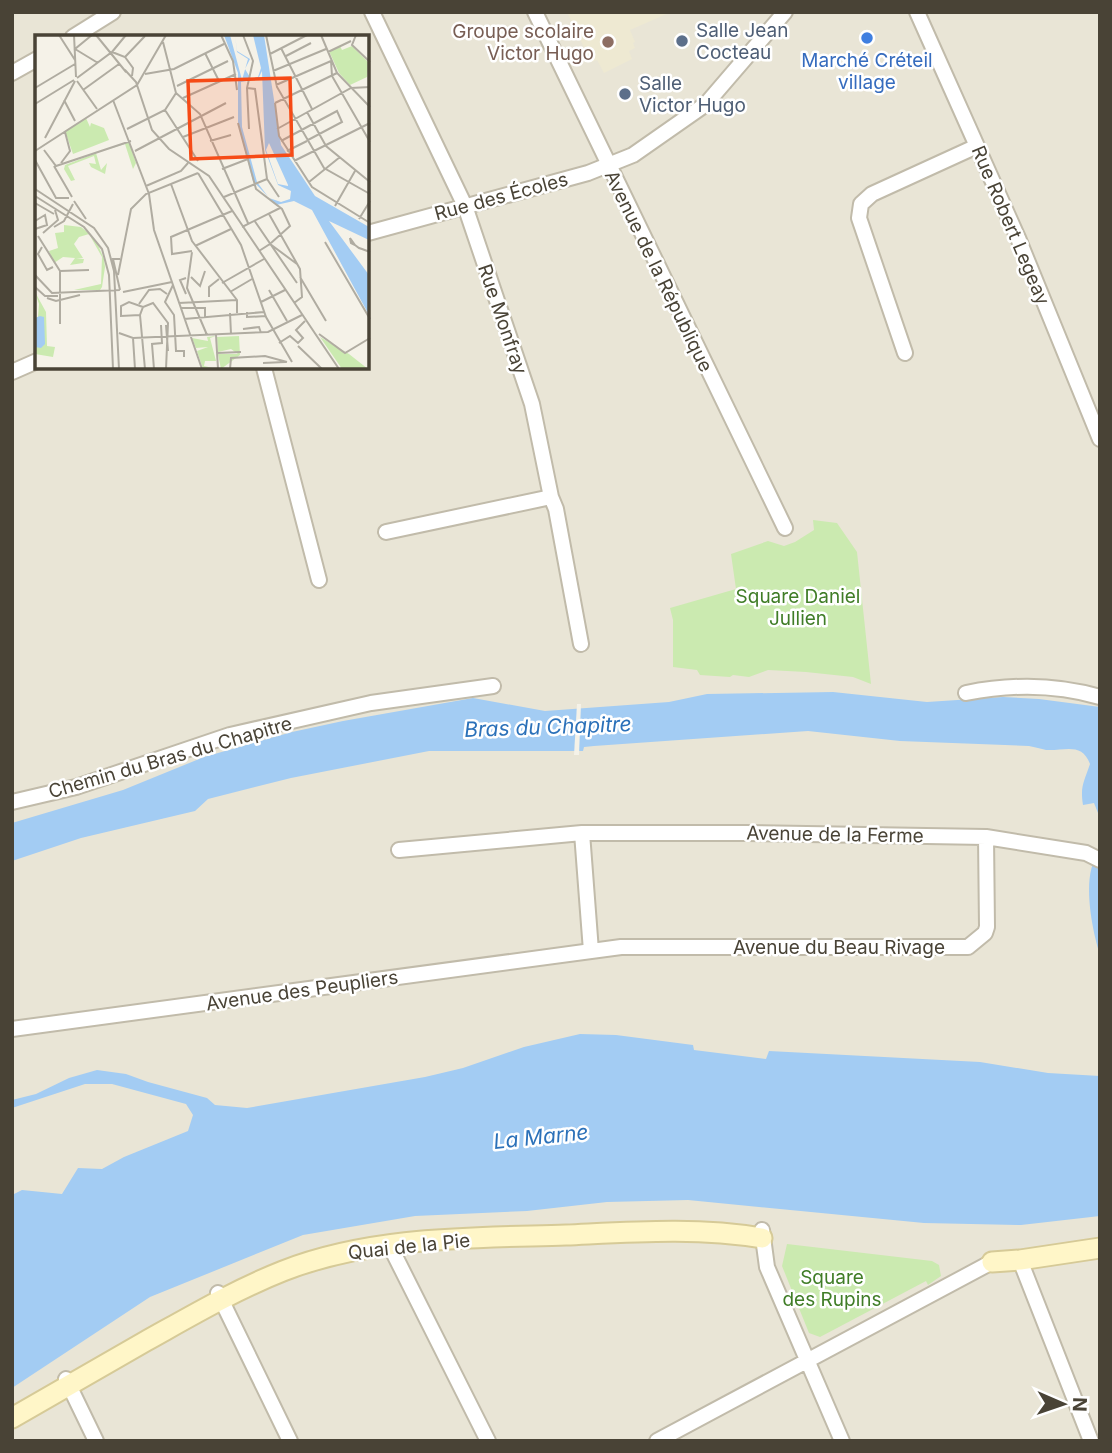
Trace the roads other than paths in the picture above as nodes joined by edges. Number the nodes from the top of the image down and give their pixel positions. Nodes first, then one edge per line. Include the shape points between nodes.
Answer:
1 (113, 12) edge
2 (372, 12) edge
3 (535, 12) edge
4 (785, 12) edge
5 (917, 12) edge
6 (75, 35) edge
7 (35, 60) edge
8 (12, 73) edge
9 (977, 146) junction
10 (608, 166) junction
11 (465, 206) junction
12 (369, 233) edge
13 (905, 353) dead end
14 (35, 362) edge
15 (264, 369) edge
16 (12, 372) edge
17 (1100, 439) edge
18 (551, 496) junction
19 (785, 528) dead end
20 (386, 532) dead end
21 (319, 580) dead end
22 (581, 644) dead end
23 (493, 686) dead end
24 (965, 692) dead end
25 (1100, 697) edge
26 (12, 802) edge
27 (582, 833) junction
28 (986, 836) junction
29 (399, 850) dead end
30 (1093, 856) edge
31 (591, 951) junction
32 (12, 1029) edge
33 (762, 1233) joint
34 (389, 1244) junction
35 (1100, 1248) edge
36 (1020, 1260) junction
37 (992, 1262) joint
38 (219, 1296) junction
39 (806, 1361) junction
40 (67, 1382) junction
41 (12, 1418) edge
42 (96, 1441) edge
43 (290, 1441) edge
44 (488, 1441) edge
45 (657, 1441) edge
46 (842, 1441) edge
47 (1091, 1441) edge

1 - 6 street
2 - 11 street, Rue Monfray
3 - 10 street, Avenue de la République
4 - 10 street, Rue des Écoles via 706,104 634,155
5 - 9 street, Rue Robert Legeay
7 - 8 street
9 - 13 street via 872,194 861,204 859,218
9 - 17 street, Rue Robert Legeay
10 - 11 street, Rue des Écoles
10 - 19 street, Avenue de la République
11 - 12 street, Rue des Écoles
11 - 18 street, Rue Monfray via 532,404
14 - 16 street
15 - 21 street
18 - 20 street
18 - 22 street, Rue Monfray
23 - 26 street, Chemin du Bras du Chapitre via 371,703 230,735 76,787
24 - 25 street via 1038,686
27 - 28 street, Avenue de la Ferme
27 - 29 street, Avenue de la Ferme
27 - 31 street
28 - 30 street, Avenue de la Ferme
28 - 31 street, Avenue du Beau Rivage via 987,927 968,947 621,947
31 - 32 street, Avenue des Peupliers
33 - 34 street, Quai de la Pie via 672,1231
33 - 39 street via 767,1267
34 - 38 street, Quai de la Pie via 286,1270
34 - 44 street
35 - 36 street
36 - 37 street
36 - 47 street
37 - 39 street
38 - 40 street, Quai de la Pie
38 - 43 street
39 - 45 street
39 - 46 street
40 - 41 street, Quai de la Pie
40 - 42 street

